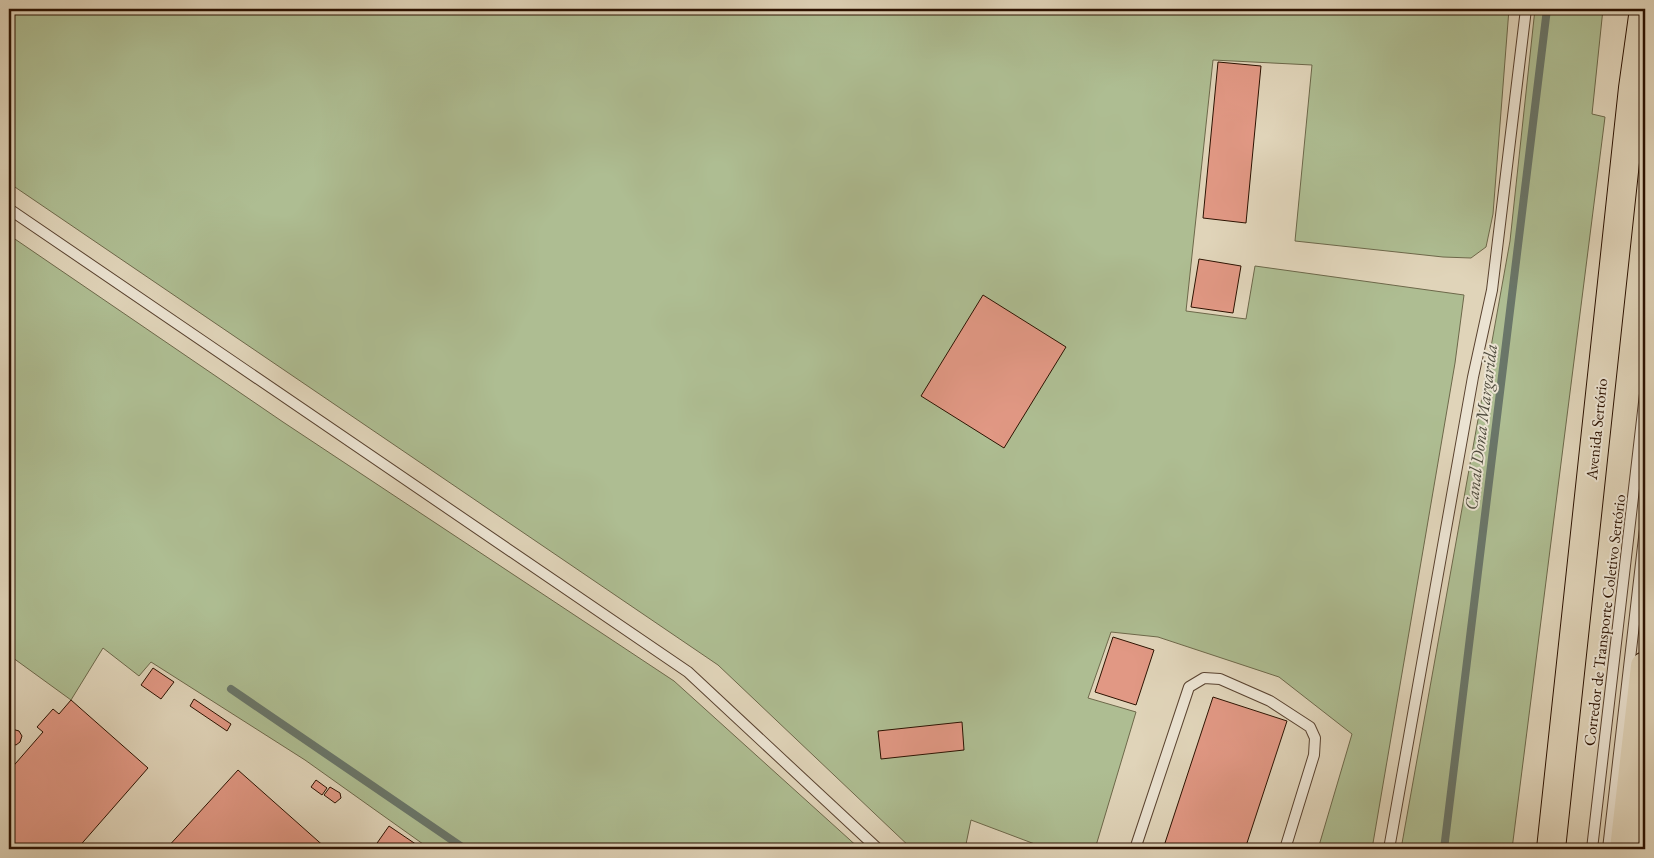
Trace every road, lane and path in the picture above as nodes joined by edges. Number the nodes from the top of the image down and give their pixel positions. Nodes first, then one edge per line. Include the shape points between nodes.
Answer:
1 (1526, 9) edge
2 (1644, 9) edge
3 (9, 209) edge
4 (1645, 394) edge
5 (1645, 529) edge
6 (1645, 666) edge
7 (878, 849) edge
8 (1135, 849) edge
9 (1285, 849) edge
10 (1389, 849) edge
11 (1551, 849) edge
12 (1592, 849) edge
13 (1608, 849) edge
14 (1624, 849) edge

1 - 10 lane via 1492,290 1473,377
2 - 11 main road, Avenida Sertório
3 - 7 lane via 688,672
4 - 12 lane, Corredor de Transporte Coletivo Sertório
5 - 13 lane, Corredor de Transporte Coletivo Sertório
6 - 14 main road
8 - 9 lane via 1189,687 1204,678 1220,679 1270,701 1310,727 1315,738 1314,755

